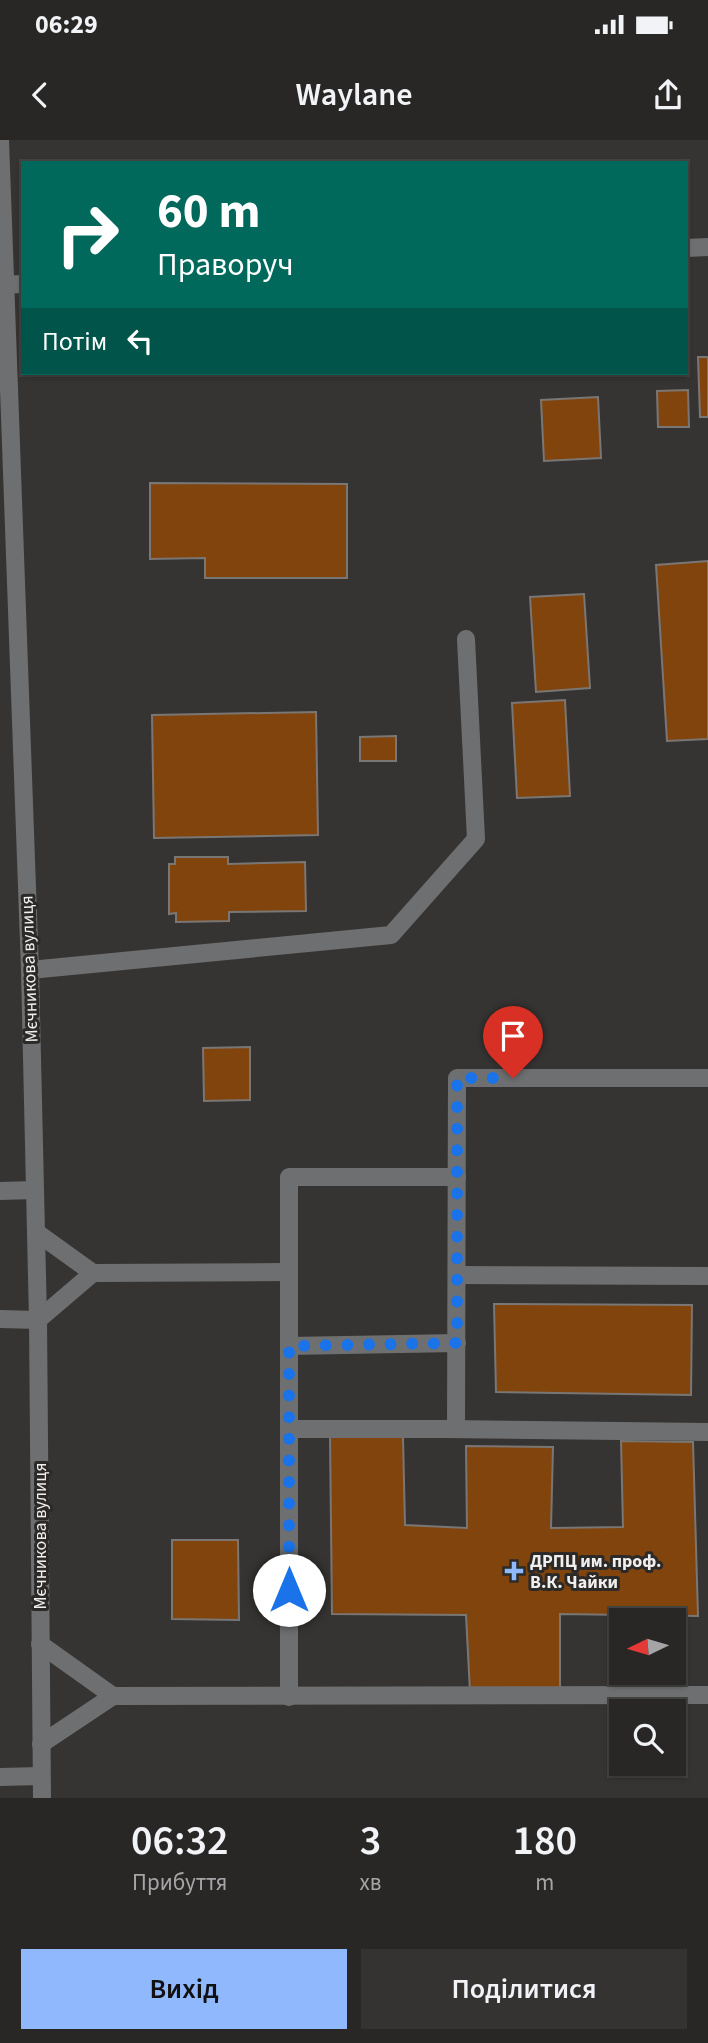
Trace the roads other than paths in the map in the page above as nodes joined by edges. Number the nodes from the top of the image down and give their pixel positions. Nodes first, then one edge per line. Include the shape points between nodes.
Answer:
1 (0, 140) edge
2 (708, 247) edge
3 (688, 248) edge
4 (21, 284) edge
5 (2, 285) edge
6 (466, 639) dead end
7 (30, 970) junction
8 (708, 1078) edge
9 (457, 1177) junction
10 (35, 1190) junction
11 (0, 1191) edge
12 (36, 1232) junction
13 (289, 1272) junction
14 (93, 1273) junction
15 (457, 1275) junction
16 (708, 1276) edge
17 (0, 1319) edge
18 (38, 1320) junction
19 (457, 1343) junction
20 (289, 1346) junction
21 (289, 1429) junction
22 (446, 1429) junction
23 (708, 1432) edge
24 (40, 1644) junction
25 (708, 1695) edge
26 (113, 1696) junction
27 (289, 1697) junction
28 (41, 1744) junction
29 (41, 1776) junction
30 (0, 1777) edge
31 (42, 1798) edge

1 - 5 street, Мєчникова вулиця
2 - 3 street
4 - 5 street
5 - 7 street, Мєчникова вулиця
6 - 7 street via 476,839 391,935
7 - 10 street, Мєчникова вулиця
8 - 9 street via 457,1078
9 - 13 street via 289,1177
9 - 15 street
10 - 11 street
10 - 12 street, Мєчникова вулиця
12 - 14 street
12 - 18 street, Мєчникова вулиця
13 - 14 street
13 - 20 street
14 - 18 street
15 - 16 street
15 - 19 street
17 - 18 street
18 - 24 street, Мєчникова вулиця
19 - 20 street
19 - 22 street via 456,1429
20 - 21 street
21 - 22 street
21 - 27 street
22 - 23 street
24 - 26 street
24 - 28 street, Мєчникова вулиця
25 - 27 street
26 - 27 street
26 - 28 street
28 - 29 street, Мєчникова вулиця
29 - 30 street
29 - 31 street, Мєчникова вулиця

